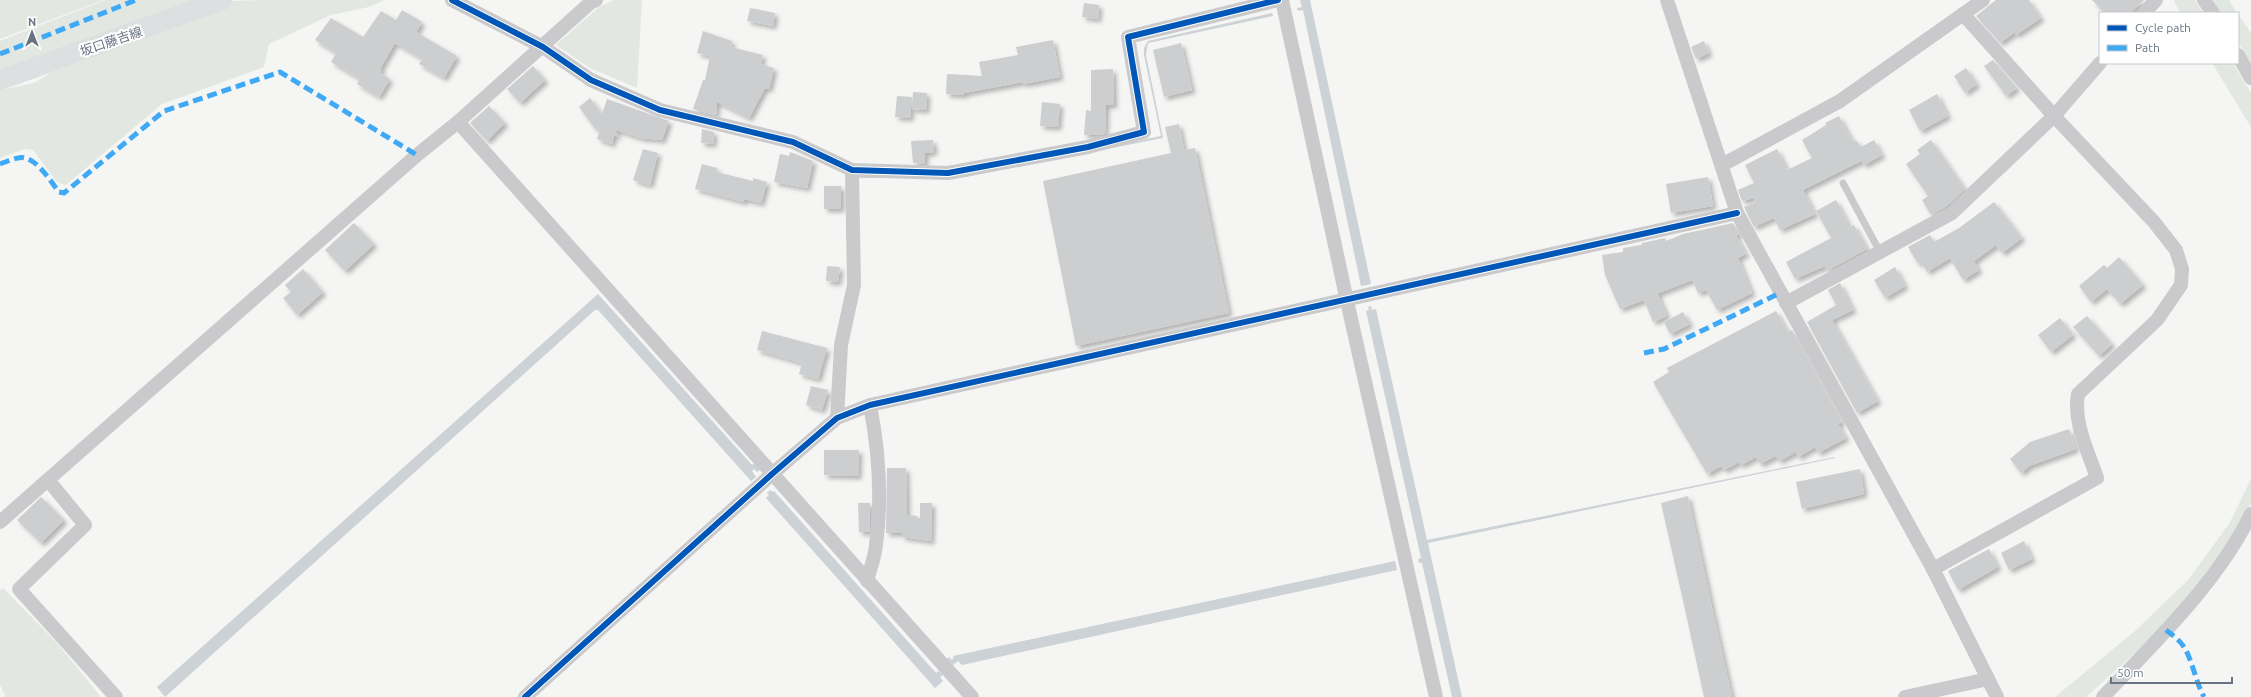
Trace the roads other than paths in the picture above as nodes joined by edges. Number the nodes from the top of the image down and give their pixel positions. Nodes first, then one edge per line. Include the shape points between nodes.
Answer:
1 (222, 0) edge
2 (452, 0) edge
3 (596, 0) edge
4 (1278, 0) edge
5 (1282, 0) edge
6 (1667, 0) edge
7 (1983, 0) edge
8 (2156, 0) edge
9 (2204, 0) edge
10 (2145, 12) edge
11 (2212, 12) edge
12 (1963, 14) junction
13 (543, 47) junction
14 (2239, 57) edge
15 (2099, 64) edge
16 (2251, 78) edge
17 (0, 80) edge
18 (2054, 116) junction
19 (458, 122) junction
20 (1722, 165) junction
21 (852, 170) junction
22 (1843, 183) dead end
23 (1738, 213) junction
24 (1880, 252) junction
25 (1346, 301) junction
26 (1786, 303) junction
27 (870, 405) junction
28 (837, 418) junction
29 (772, 474) junction
30 (48, 480) junction
31 (2251, 514) edge
32 (0, 522) edge
33 (1933, 569) junction
34 (867, 581) junction
35 (1988, 679) junction
36 (116, 697) edge
37 (525, 697) edge
38 (972, 697) edge
39 (1436, 697) edge
40 (1905, 697) edge
41 (1997, 697) edge
42 (2103, 697) edge

1 - 17 main road, 坂口藤吉線
2 - 13 street
3 - 13 street
4 - 21 street via 1128,37 1144,132 1088,147 948,173
5 - 25 street
6 - 20 street
7 - 12 street
8 - 10 street
9 - 11 street
12 - 18 street
12 - 20 street via 1840,101
13 - 19 street
13 - 21 street via 591,80 660,110 793,142
14 - 16 street
15 - 18 street
18 - 24 street via 1952,213
18 - 33 street via 2154,222 2176,250 2182,269 2181,285 2156,320 2078,394 2078,422 2097,478
19 - 29 street
19 - 30 street via 417,155
20 - 23 street
21 - 28 street via 854,285 841,345
22 - 24 lane
23 - 25 street
23 - 26 street
24 - 26 street
25 - 27 street
25 - 39 street
26 - 33 street
27 - 28 street
27 - 34 street via 876,438 878,517 876,546
28 - 29 street
29 - 34 street
29 - 37 street
30 - 32 street
30 - 36 street via 85,525 19,589
31 - 42 street via 2237,543 2170,627
33 - 35 street
34 - 38 street
35 - 40 street
35 - 41 street

